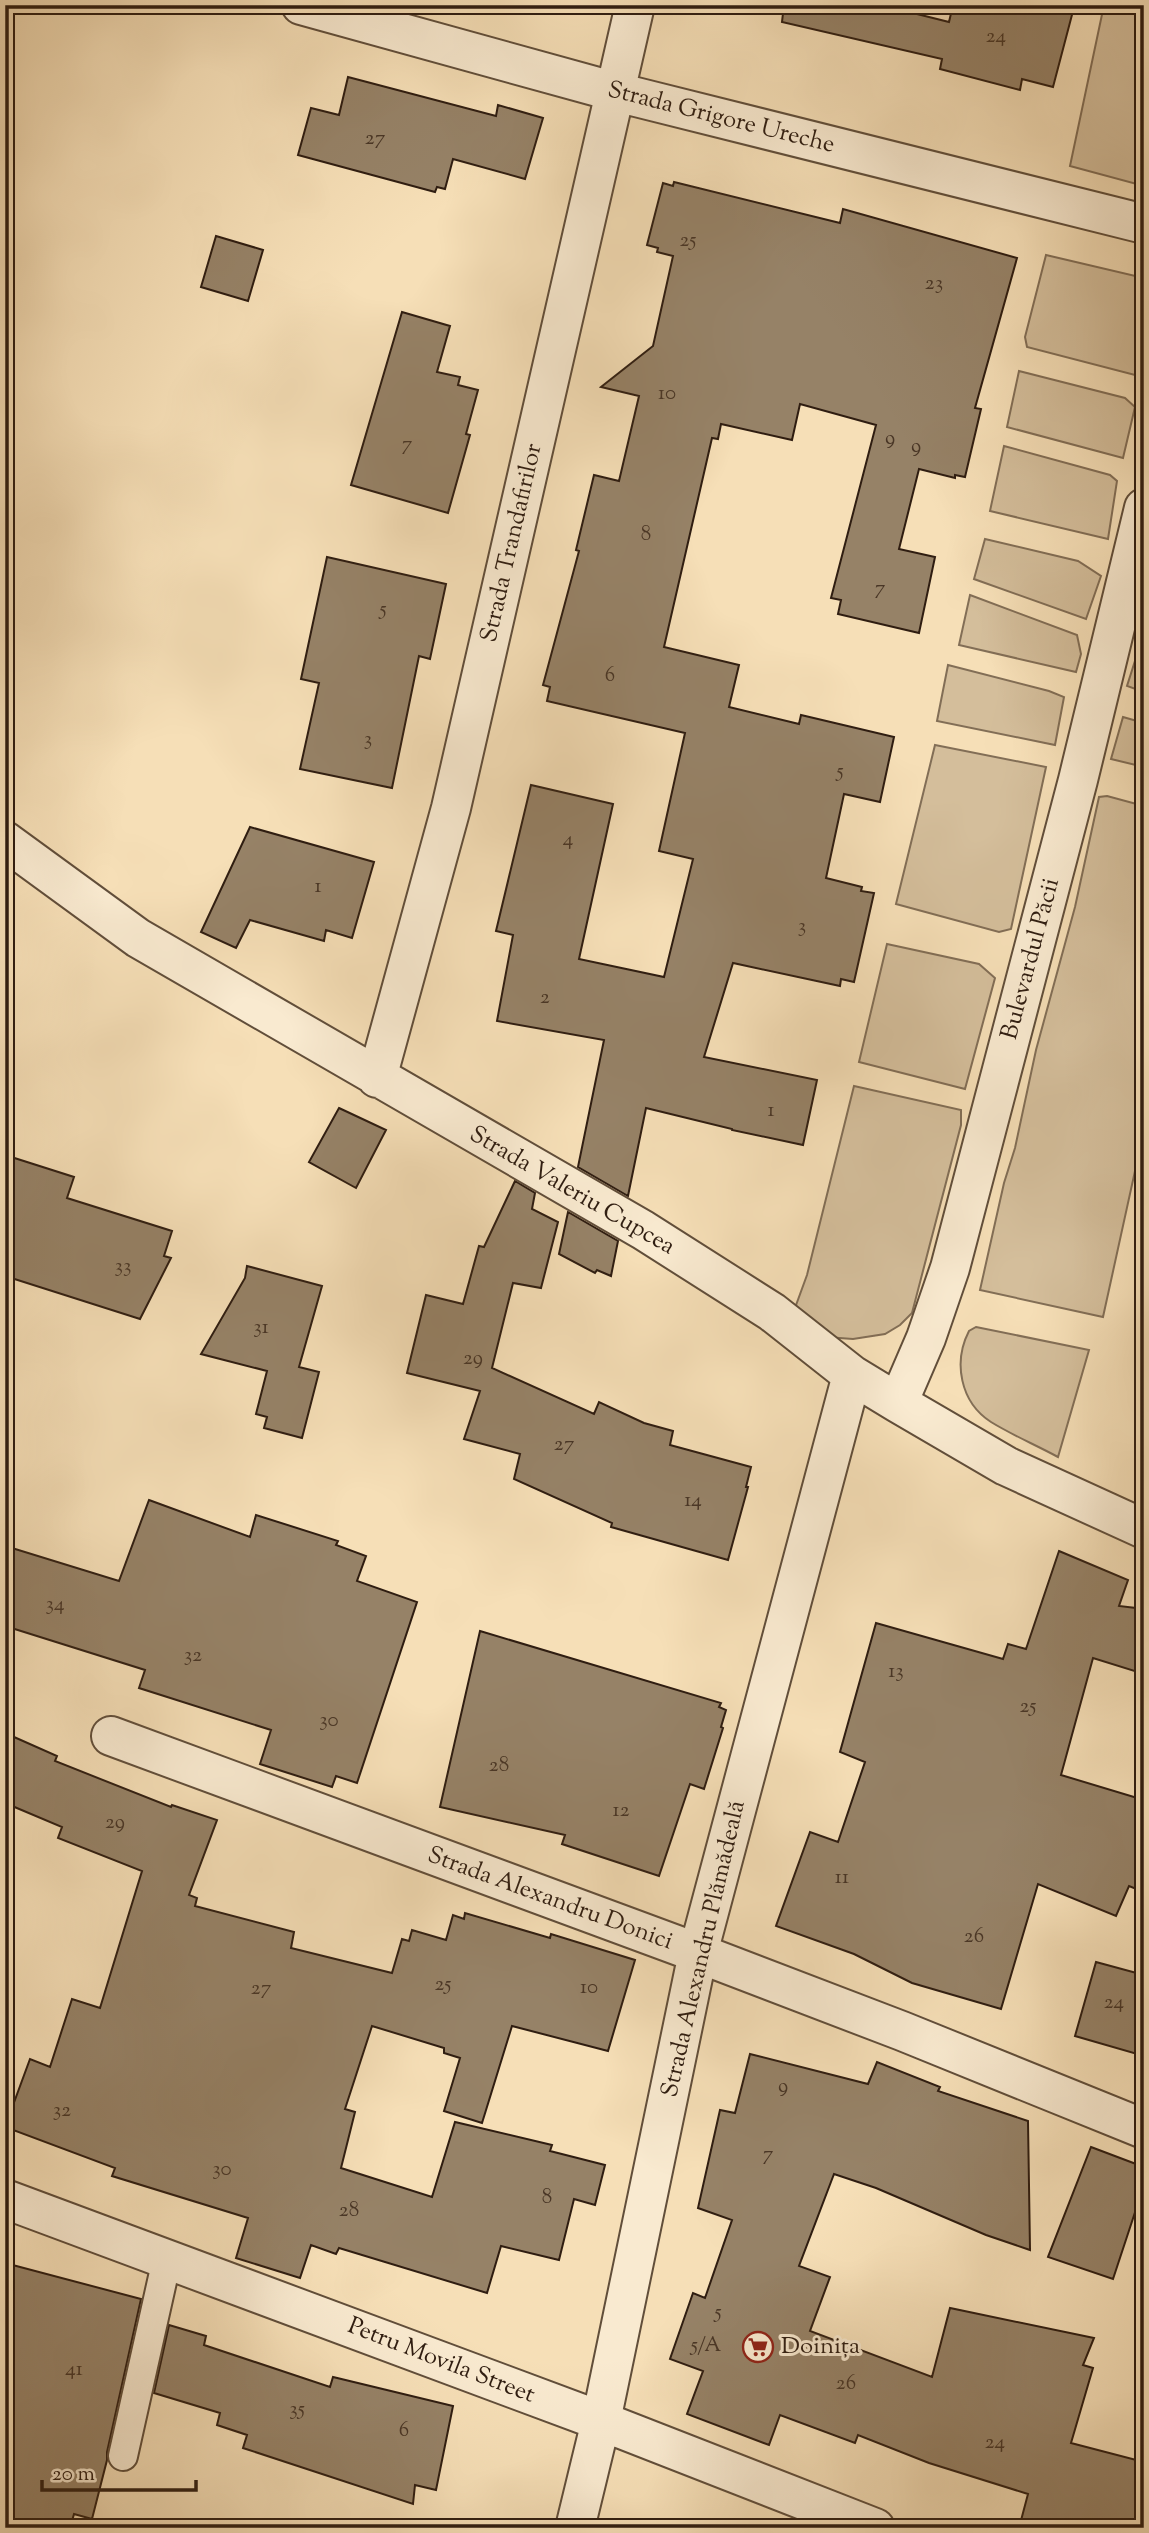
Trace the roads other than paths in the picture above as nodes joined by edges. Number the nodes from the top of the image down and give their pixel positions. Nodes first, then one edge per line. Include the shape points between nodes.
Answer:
1 (301, 5) edge
2 (635, 5) edge
3 (615, 92) junction
4 (1144, 224) edge
5 (1144, 508) edge
6 (5, 841) edge
7 (377, 1078) junction
8 (852, 1375) junction
9 (898, 1403) junction
10 (1144, 1529) edge
11 (111, 1736) dead end
12 (698, 1953) junction
13 (1144, 2129) edge
14 (5, 2199) edge
15 (167, 2259) junction
16 (601, 2421) junction
17 (123, 2456) dead end
18 (575, 2528) edge
19 (875, 2528) edge

1 - 3 street, Strada Grigore Ureche
2 - 3 street, Strada Trandafirilor
3 - 4 street, Strada Grigore Ureche
3 - 7 street, Strada Trandafirilor via 451,808
5 - 9 street, Bulevardul Păcii via 950,1268
6 - 7 street, Strada Valeriu Cupcea via 138,938
7 - 8 street, Strada Valeriu Cupcea via 643,1230 772,1312
8 - 9 street, Strada Valeriu Cupcea
8 - 12 street, Strada Alexandru Plămădeală
9 - 10 street, Strada Valeriu Cupcea via 1006,1466
11 - 12 street, Strada Alexandru Donici
12 - 13 street, Strada Alexandru Donici
12 - 16 street, Strada Alexandru Plămădeală
14 - 15 street, Petru Movila Street
15 - 16 street, Petru Movila Street
15 - 17 lane
16 - 18 street, Strada Alexandru Plămădeală
16 - 19 street, Petru Movila Street

